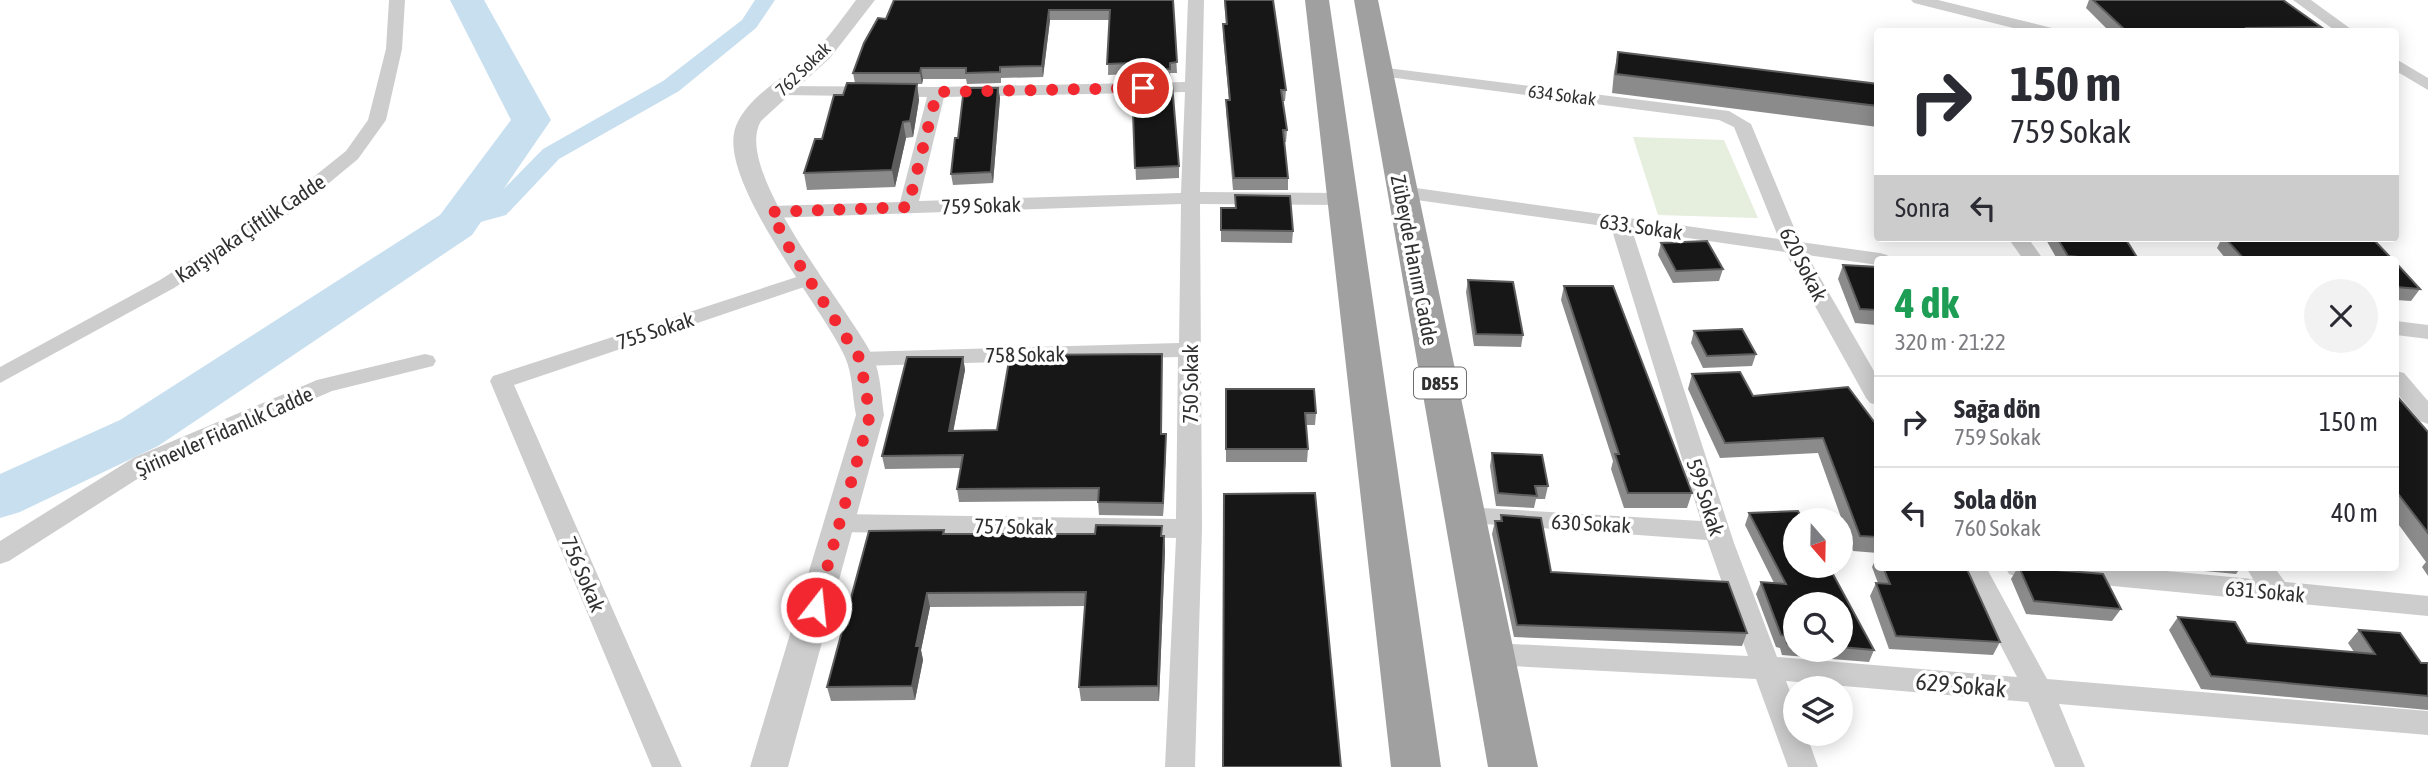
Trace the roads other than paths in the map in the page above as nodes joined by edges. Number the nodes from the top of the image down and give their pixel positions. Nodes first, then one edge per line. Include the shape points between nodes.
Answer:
1 (397, 0) edge
2 (866, 0) edge
3 (1196, 0) edge
4 (1317, 0) edge
5 (1366, 0) edge
6 (1919, 0) edge
7 (2301, 0) edge
8 (2011, 9) dead end
9 (2029, 26) junction
10 (2036, 28) edge
11 (2342, 28) edge
12 (2399, 67) edge
13 (2399, 68) edge
14 (2428, 71) edge
15 (1380, 72) junction
16 (2428, 85) edge
17 (1194, 87) junction
18 (783, 90) junction
19 (937, 92) junction
20 (1742, 124) joint
21 (1402, 192) junction
22 (1190, 198) junction
23 (1342, 199) junction
24 (908, 207) junction
25 (771, 212) junction
26 (1620, 224) junction
27 (1791, 246) junction
28 (1874, 258) edge
29 (809, 279) junction
30 (2399, 328) edge
31 (2428, 332) edge
32 (1190, 350) junction
33 (860, 359) junction
34 (425, 361) dead end
35 (0, 376) edge
36 (501, 381) joint
37 (2399, 382) edge
38 (1874, 391) edge
39 (2428, 416) edge
40 (1466, 516) junction
41 (839, 523) junction
42 (1189, 529) junction
43 (1717, 531) junction
44 (0, 554) edge
45 (1975, 571) edge
46 (2058, 571) edge
47 (2262, 571) edge
48 (2278, 593) junction
49 (2428, 606) edge
50 (1493, 654) junction
51 (1766, 668) junction
52 (2039, 691) junction
53 (2428, 723) edge
54 (667, 767) edge
55 (769, 767) edge
56 (1180, 767) edge
57 (1416, 767) edge
58 (1513, 767) edge
59 (1802, 767) edge
60 (2070, 767) edge

1 - 35 street, Karşıyaka Çiftlik Cadde via 394,49 377,120 352,155 293,203 167,284
2 - 18 street, 762 Sokak via 823,54
3 - 17 street, 750 Sokak
4 - 23 highway
5 - 15 highway, Zübeyde Hanım Cadde / D855
6 - 9 street
7 - 11 street
8 - 9 street
9 - 10 street
12 - 14 street
13 - 16 street
15 - 20 street, 634 Sokak via 1723,115
15 - 21 highway, Zübeyde Hanım Cadde / D855
17 - 19 street
17 - 22 street, 750 Sokak
18 - 19 street
18 - 25 street, 762 Sokak via 765,104 743,138 749,169
19 - 24 street
20 - 27 street, 620 Sokak
21 - 26 street, 633. Sokak
21 - 40 highway, Zübeyde Hanım Cadde / D855
22 - 23 street
22 - 24 street, 759 Sokak
22 - 32 street, 750 Sokak
23 - 57 highway
24 - 25 street, 759 Sokak
25 - 29 street
26 - 27 street, 633. Sokak
26 - 43 street, 599 Sokak
27 - 28 street, 633. Sokak
27 - 38 street, 620 Sokak
29 - 33 street
29 - 36 street, 755 Sokak
30 - 31 street
32 - 33 street, 758 Sokak
32 - 42 street, 750 Sokak
33 - 41 street via 870,415
34 - 44 street, Şirinevler Fidanlık Cadde via 325,385 144,463
36 - 54 street, 756 Sokak
37 - 39 street
40 - 43 street, 630 Sokak
40 - 50 highway, Zübeyde Hanım Cadde / D855
41 - 42 street, 757 Sokak
41 - 55 street
42 - 56 street, 750 Sokak
43 - 51 street, 599 Sokak
45 - 52 street
46 - 48 street, 631 Sokak
47 - 48 street
48 - 49 street, 631 Sokak
50 - 51 street, 629 Sokak
50 - 58 highway, Zübeyde Hanım Cadde / D855
51 - 52 street, 629 Sokak
51 - 59 street, 599 Sokak
52 - 53 street, 629 Sokak
52 - 60 street

